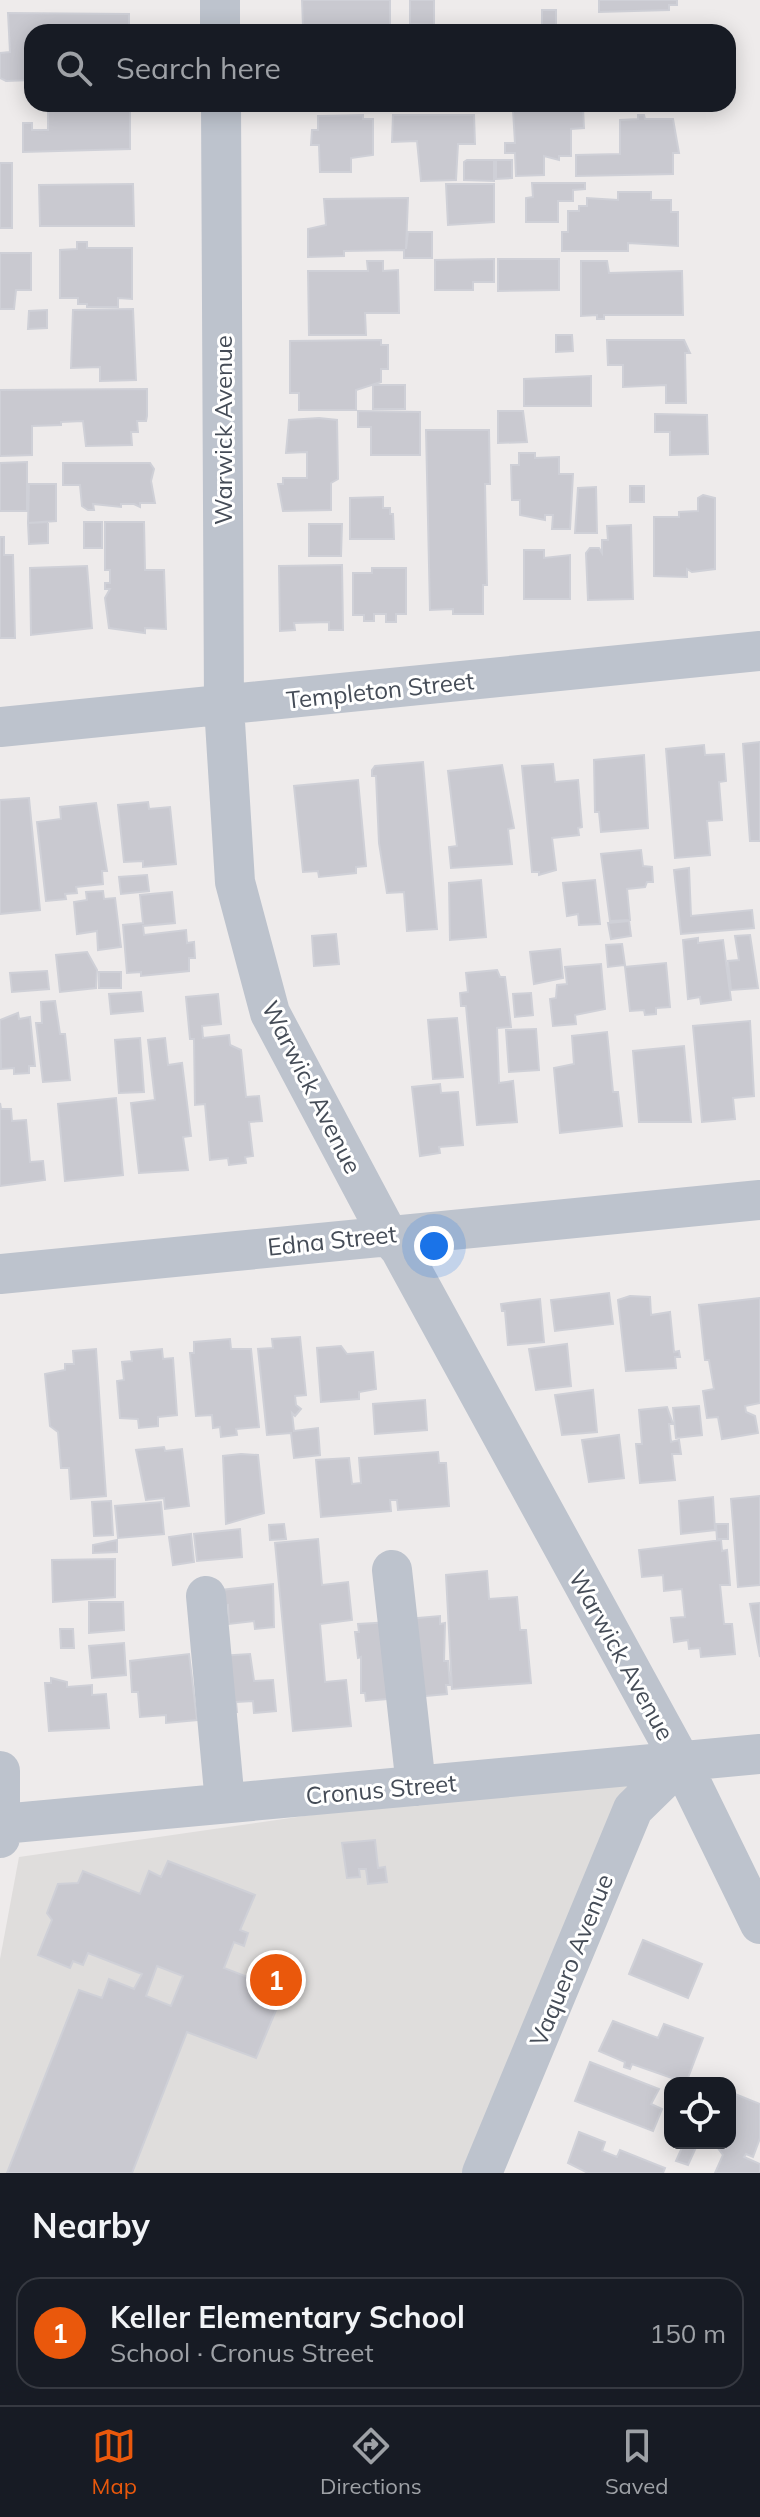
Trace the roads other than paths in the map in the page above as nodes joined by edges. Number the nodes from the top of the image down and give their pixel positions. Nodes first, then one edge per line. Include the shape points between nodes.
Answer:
1 (220, 0) edge
2 (220, 24) edge
3 (221, 112) edge
4 (760, 651) edge
5 (224, 706) junction
6 (0, 727) edge
7 (760, 1200) edge
8 (388, 1235) junction
9 (0, 1274) edge
10 (392, 1570) dead end
11 (206, 1596) dead end
12 (760, 1754) edge
13 (681, 1762) junction
14 (0, 1771) edge
15 (416, 1786) junction
16 (225, 1803) junction
17 (1, 1831) edge
18 (760, 1924) edge
19 (482, 2173) edge

1 - 2 street
3 - 5 street, Warwick Avenue
4 - 5 street, Templeton Street
5 - 6 street, Templeton Street
5 - 8 street, Warwick Avenue via 235,882 270,1013
7 - 8 street, Edna Street
8 - 9 street, Edna Street
8 - 13 street, Warwick Avenue
10 - 15 street
11 - 16 street
12 - 13 street, Cronus Street
13 - 15 street, Cronus Street
13 - 18 street, Warwick Avenue
13 - 19 street, Vaquero Avenue via 633,1809
14 - 17 street
15 - 16 street, Cronus Street
16 - 17 street, Cronus Street

